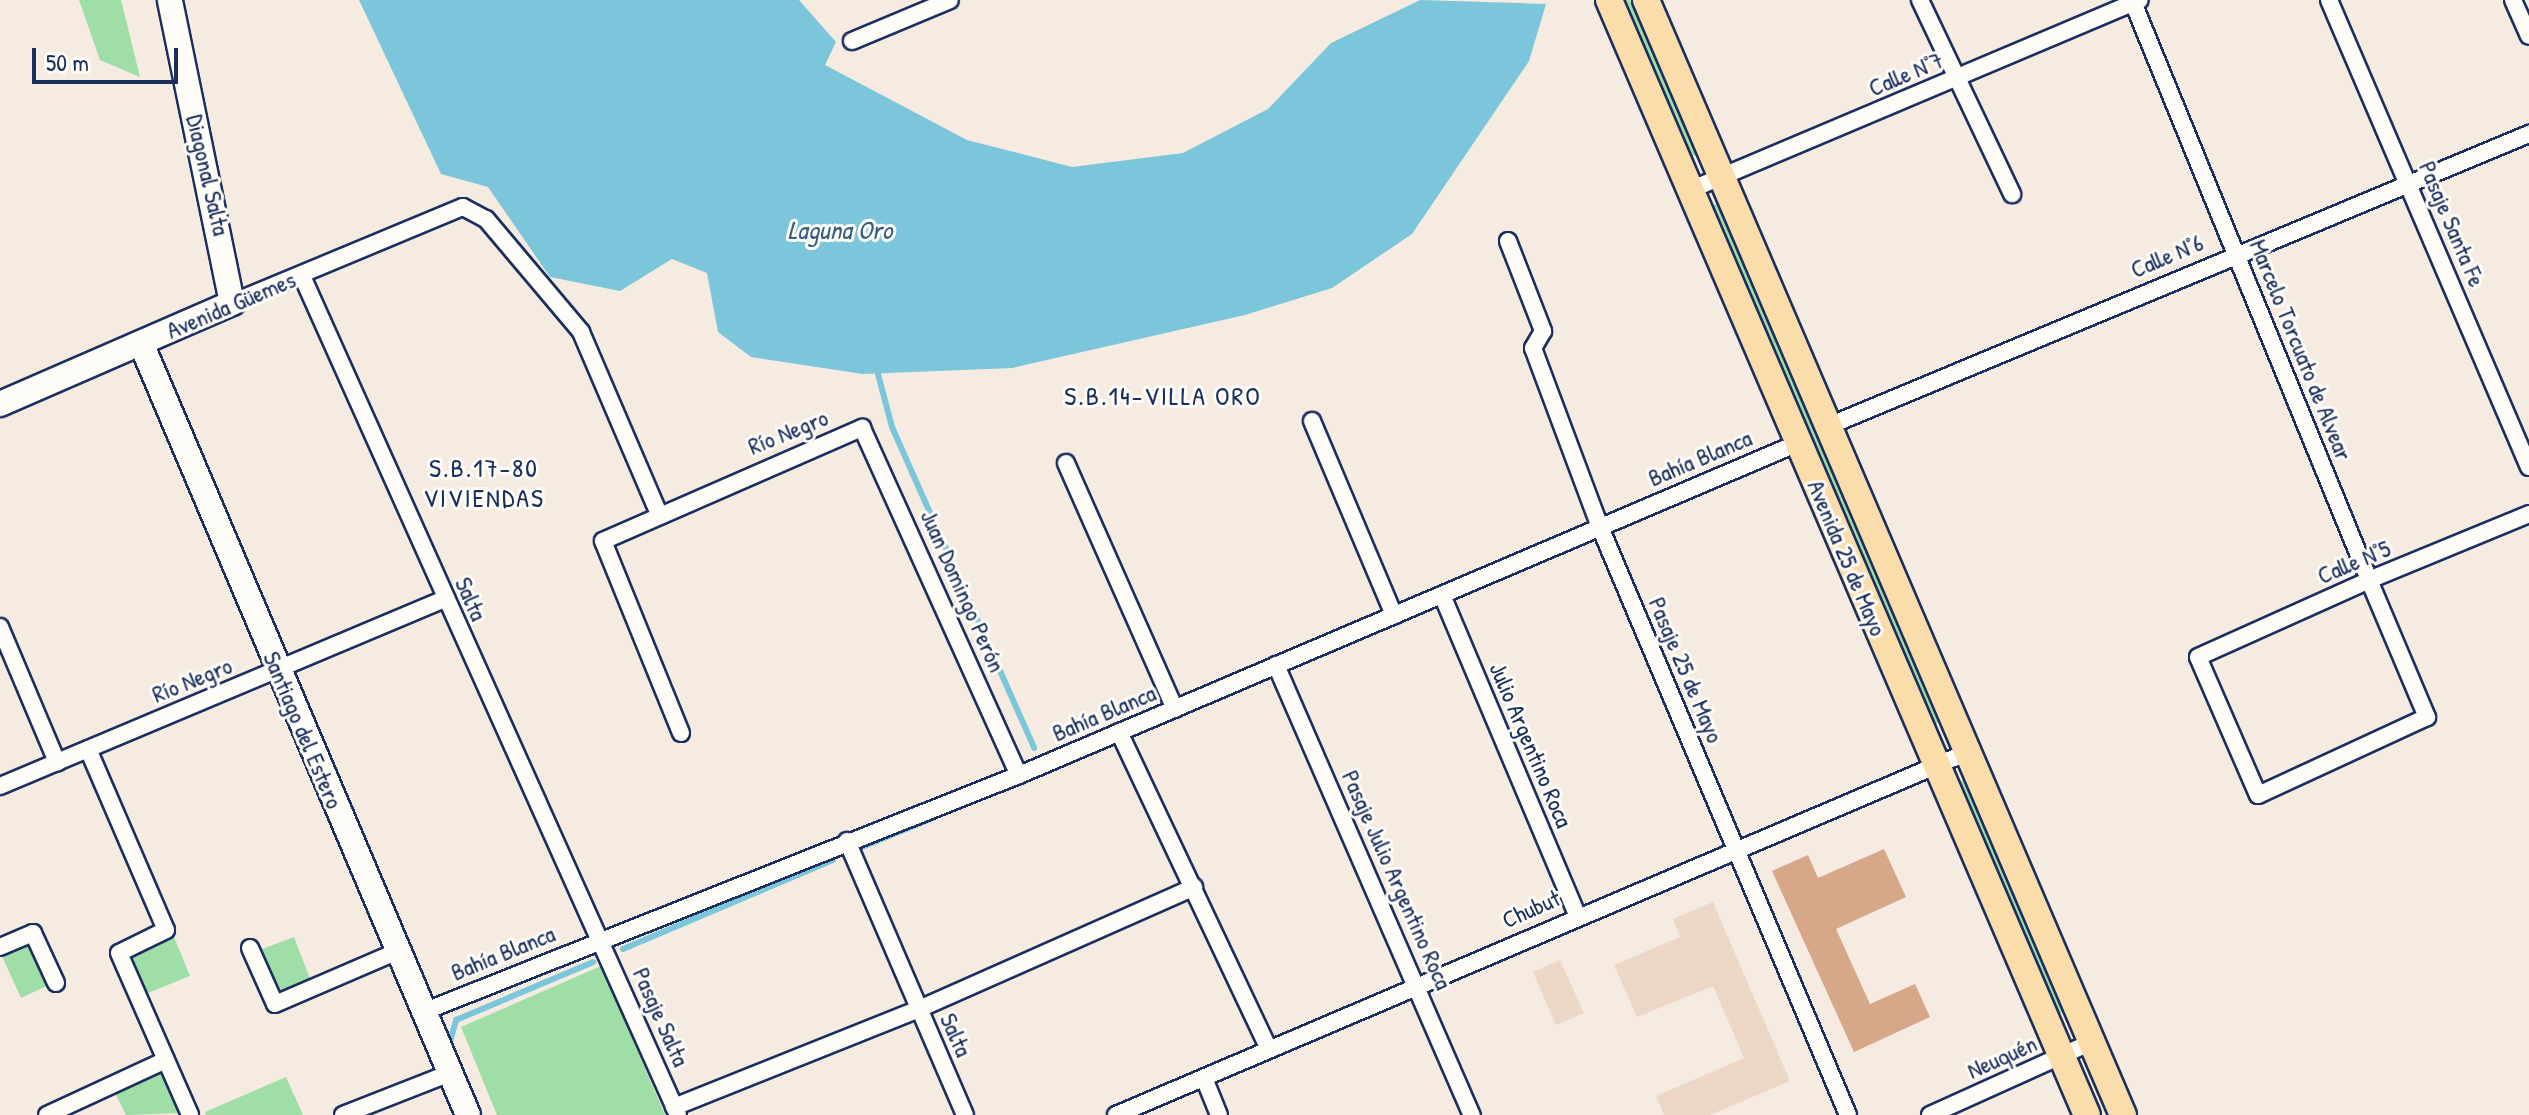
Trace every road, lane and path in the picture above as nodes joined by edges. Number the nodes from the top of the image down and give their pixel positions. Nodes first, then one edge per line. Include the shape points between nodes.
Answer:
1 (170, 0) edge
2 (950, 0) edge
3 (1609, 0) edge
4 (1646, 0) edge
5 (1920, 0) edge
6 (2329, 0) edge
7 (2513, 0) edge
8 (2135, 1) edge
9 (2529, 36) edge
10 (852, 41) dead end
11 (1953, 79) junction
12 (2529, 134) edge
13 (1721, 178) junction
14 (2408, 181) junction
15 (1690, 190) junction
16 (2012, 194) dead end
17 (1508, 241) dead end
18 (2236, 253) junction
19 (302, 276) junction
20 (232, 303) junction
21 (141, 343) junction
22 (0, 404) edge
23 (1312, 421) dead end
24 (1826, 427) junction
25 (862, 428) joint
26 (1798, 443) junction
27 (1066, 463) dead end
28 (2529, 467) edge
29 (658, 512) junction
30 (2529, 514) edge
31 (1600, 527) junction
32 (2369, 580) junction
33 (1442, 595) junction
34 (445, 599) junction
35 (1394, 615) junction
36 (0, 627) edge
37 (1276, 665) junction
38 (278, 671) junction
39 (1175, 709) junction
40 (1119, 732) junction
41 (681, 733) dead end
42 (88, 749) junction
43 (1968, 752) junction
44 (57, 762) junction
45 (1936, 766) junction
46 (1019, 775) junction
47 (0, 786) edge
48 (2258, 795) joint
49 (847, 841) junction
50 (1735, 851) junction
51 (1194, 887) junction
52 (1577, 914) junction
53 (600, 939) junction
54 (0, 947) edge
55 (250, 948) dead end
56 (398, 951) junction
57 (56, 983) dead end
58 (1417, 986) junction
59 (919, 1009) junction
60 (423, 1012) junction
61 (2092, 1042) junction
62 (1269, 1049) junction
63 (2062, 1056) junction
64 (166, 1060) junction
65 (450, 1073) junction
66 (1204, 1078) junction
67 (676, 1111) edge
68 (47, 1115) edge
69 (190, 1115) edge
70 (343, 1115) edge
71 (468, 1115) edge
72 (965, 1115) edge
73 (1116, 1115) edge
74 (1219, 1115) edge
75 (1472, 1115) edge
76 (1848, 1115) edge
77 (1930, 1115) edge
78 (2087, 1115) edge
79 (2123, 1115) edge

1 - 20 street, Diagonal Salta
2 - 10 street
3 - 15 main road, Avenida 25 de Mayo
4 - 13 main road, Avenida 25 de Mayo
5 - 11 street
6 - 14 street, Pasaje Santa Fe
7 - 9 street
8 - 11 street, Calle N°7
8 - 18 street, Marcelo Torcuato de Alvear
11 - 13 street, Calle N°7
11 - 16 street
12 - 14 street, Calle N°6
13 - 15 street, Calle N°7
13 - 24 main road, Avenida 25 de Mayo
14 - 18 street, Calle N°6
14 - 28 street, Pasaje Santa Fe
15 - 26 main road, Avenida 25 de Mayo
17 - 31 street, Pasaje 25 de Mayo via 1543,331 1533,348
18 - 24 street, Calle N°6
18 - 32 street, Marcelo Torcuato de Alvear
19 - 20 street, Avenida Güemes
19 - 29 street, Avenida Güemes via 463,207 486,219 581,332
19 - 34 street, Salta
20 - 21 street, Avenida Güemes
21 - 22 street, Avenida Güemes
21 - 38 street, Santiago del Estero
23 - 35 street
24 - 43 main road, Avenida 25 de Mayo
25 - 29 street, Río Negro
25 - 46 street, Juan Domingo Perón
26 - 31 street, Bahía Blanca
26 - 45 main road, Avenida 25 de Mayo
27 - 39 street
29 - 41 street, Río Negro via 603,541
30 - 32 street, Calle N°5
31 - 33 street, Bahía Blanca
31 - 50 street, Pasaje 25 de Mayo
32 - 48 street, Marcelo Torcuato de Alvear via 2427,717
32 - 48 street, Calle N°5 via 2198,657
33 - 35 street, Bahía Blanca
33 - 52 street, Julio Argentino Roca
34 - 38 street, Río Negro
34 - 53 street, Salta
35 - 37 street, Bahía Blanca
36 - 44 street
37 - 39 street, Bahía Blanca
37 - 58 street, Pasaje Julio Argentino Roca
38 - 42 street, Río Negro
38 - 56 street, Santiago del Estero
39 - 40 street, Bahía Blanca
40 - 46 street, Bahía Blanca
40 - 51 street
42 - 44 street, Río Negro
42 - 64 street via 166,930 119,953
43 - 45 street, Chubut
43 - 61 main road, Avenida 25 de Mayo
44 - 47 street, Río Negro
45 - 50 street, Chubut
45 - 63 main road, Avenida 25 de Mayo
46 - 49 street, Bahía Blanca
49 - 53 street, Bahía Blanca
49 - 59 street, Salta
50 - 52 street, Chubut
50 - 76 street, Pasaje 25 de Mayo
51 - 59 street
51 - 62 street
52 - 58 street, Chubut
53 - 60 street, Bahía Blanca
53 - 67 street, Pasaje Salta
54 - 57 street via 33,933
55 - 56 street via 275,1004
56 - 60 street, Santiago del Estero
58 - 62 street, Chubut
58 - 75 street, Pasaje Julio Argentino Roca
59 - 67 street
59 - 72 street, Salta
60 - 65 street, Santiago del Estero
61 - 63 street, Neuquén
61 - 79 main road, Avenida 25 de Mayo
62 - 66 street, Chubut
63 - 77 street, Neuquén
63 - 78 main road, Avenida 25 de Mayo
64 - 68 street
64 - 69 street
65 - 70 street
65 - 71 street, Santiago del Estero
66 - 73 street, Chubut
66 - 74 street

